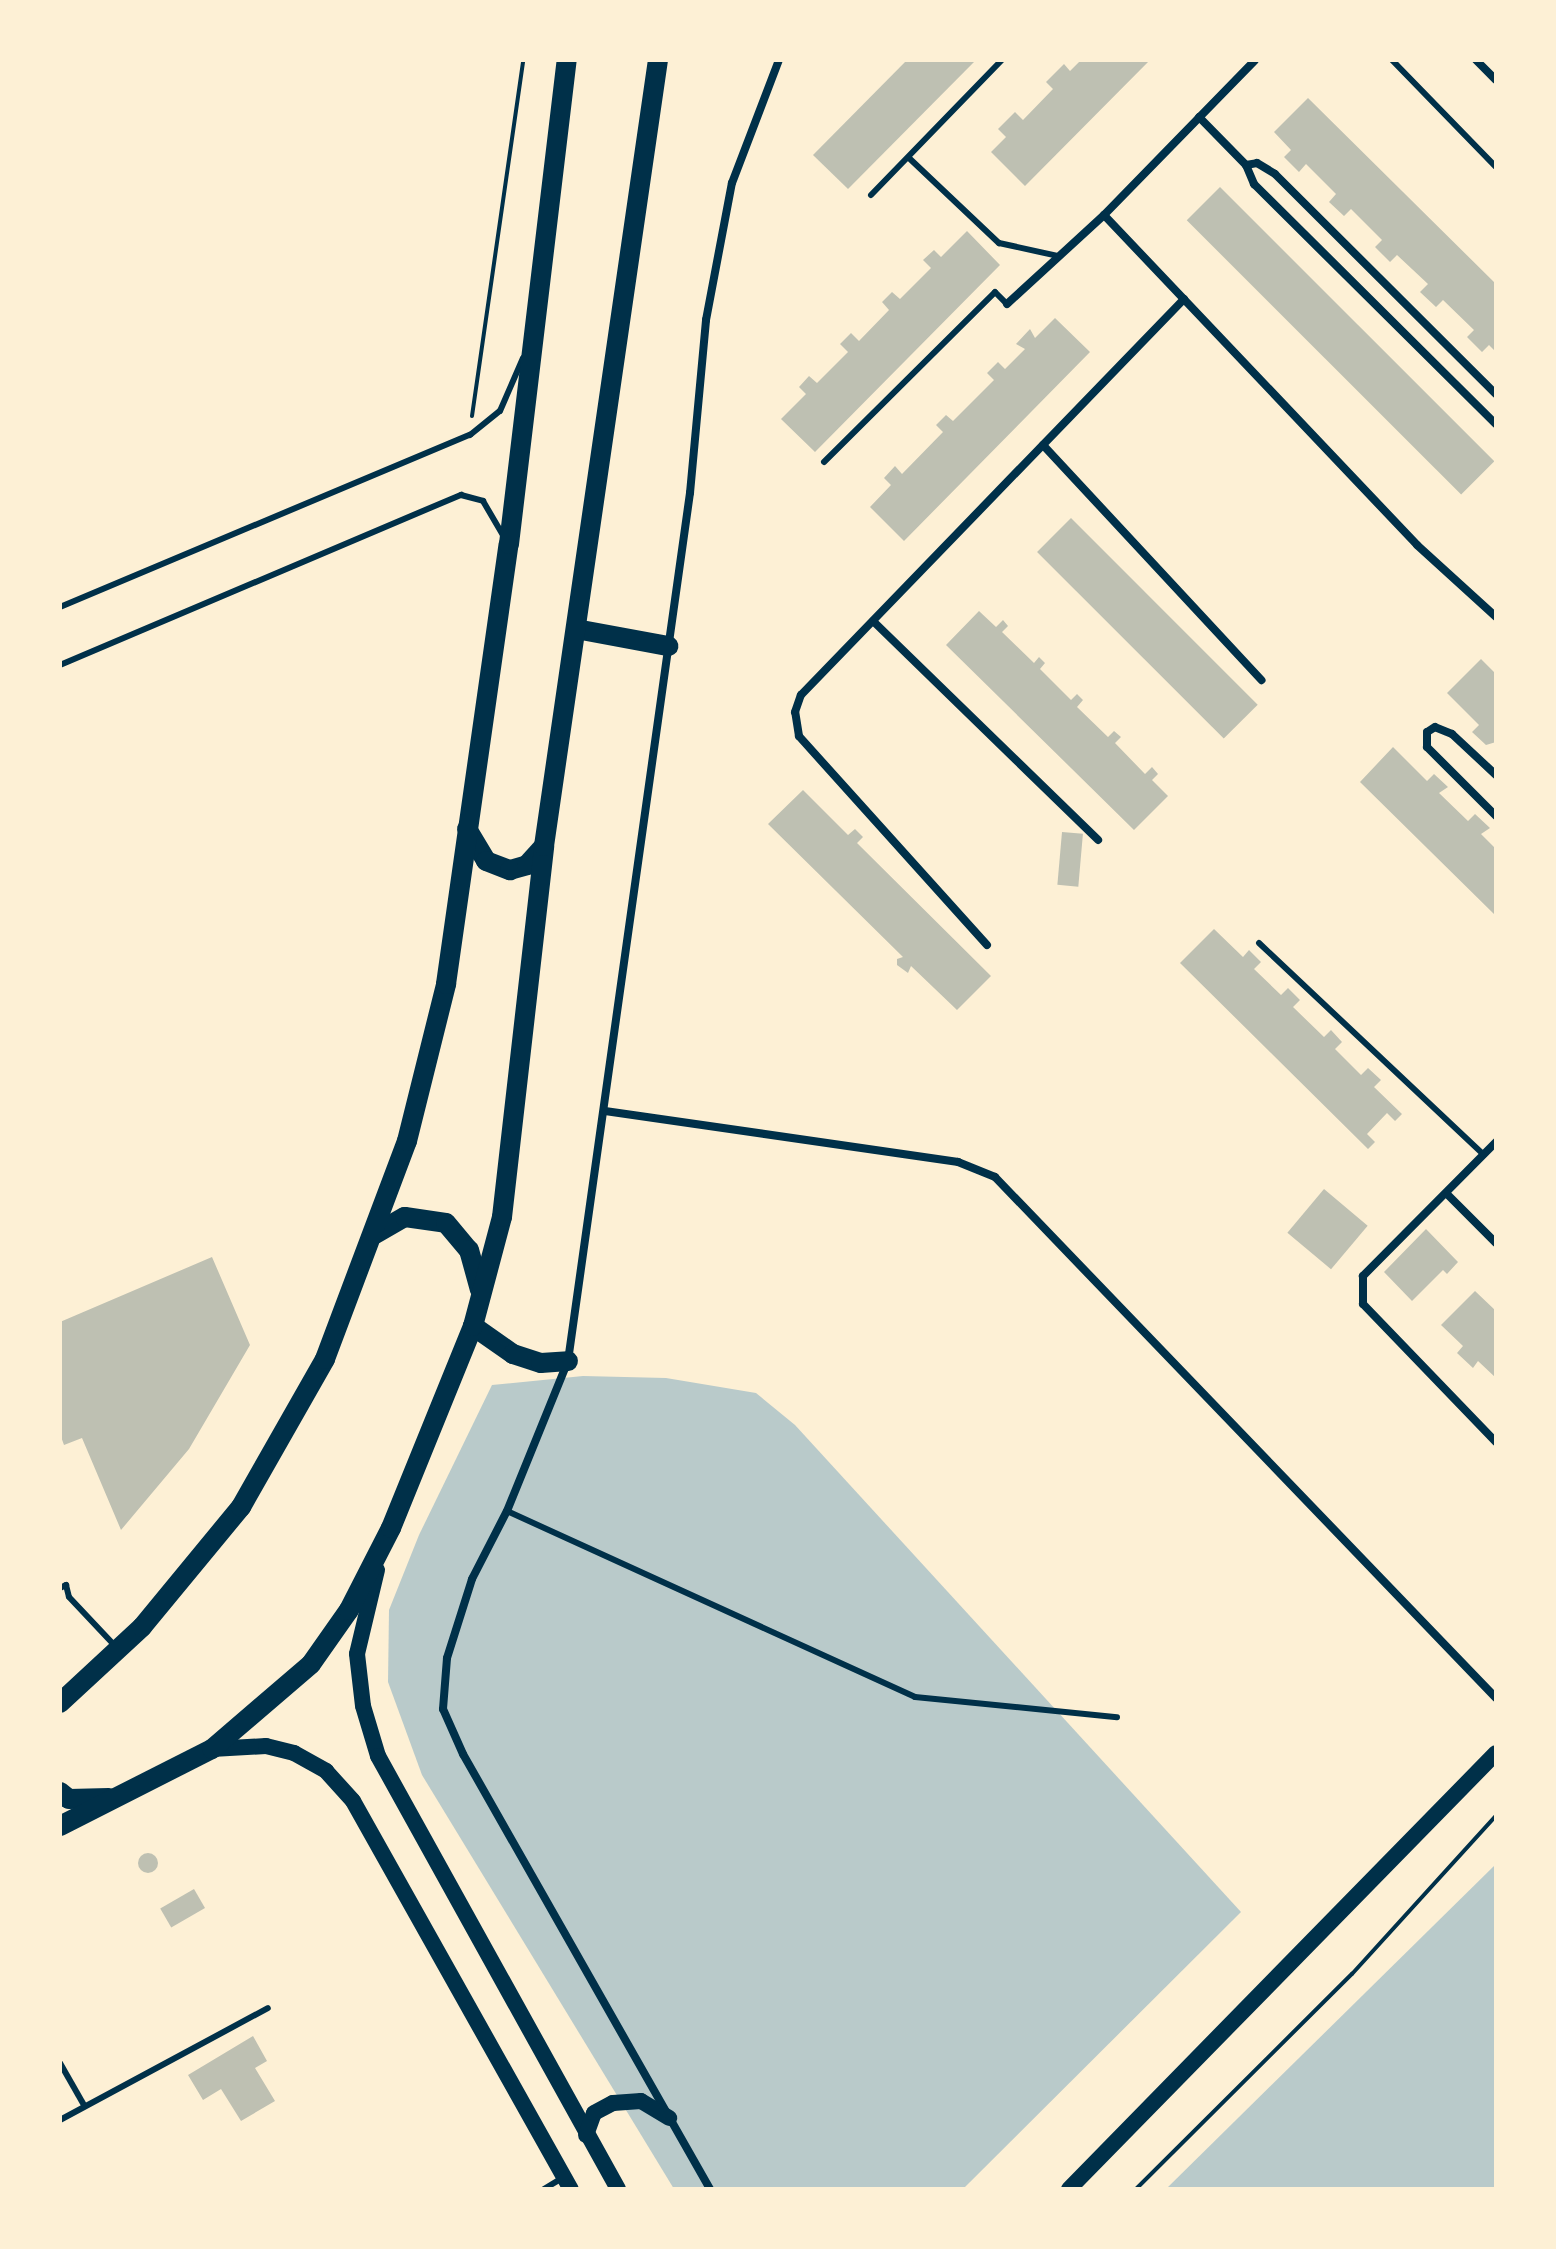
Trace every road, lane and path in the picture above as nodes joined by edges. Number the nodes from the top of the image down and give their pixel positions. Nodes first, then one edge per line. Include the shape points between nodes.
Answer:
1 (523, 60) edge
2 (567, 60) edge
3 (658, 60) edge
4 (779, 60) edge
5 (1002, 60) edge
6 (1255, 60) edge
7 (1392, 60) edge
8 (1476, 60) edge
9 (1496, 80) edge
10 (1199, 117) junction
11 (909, 158) junction
12 (1246, 165) junction
13 (1496, 167) edge
14 (871, 195) dead end
15 (1104, 215) junction
16 (1058, 256) junction
17 (1184, 299) junction
18 (1007, 304) joint
19 (531, 340) junction
20 (1496, 394) edge
21 (1496, 424) edge
22 (470, 435) junction
23 (1043, 445) junction
24 (824, 462) dead end
25 (509, 544) junction
26 (60, 607) edge
27 (1496, 617) edge
28 (873, 621) junction
29 (576, 629) junction
30 (668, 646) junction
31 (60, 665) edge
32 (1261, 680) dead end
33 (1496, 775) edge
34 (1496, 816) edge
35 (467, 829) junction
36 (1098, 840) dead end
37 (544, 846) junction
38 (1259, 943) dead end
39 (987, 945) dead end
40 (605, 1111) junction
41 (1496, 1142) edge
42 (1484, 1155) junction
43 (1448, 1195) junction
44 (375, 1234) junction
45 (1496, 1243) edge
46 (480, 1306) junction
47 (473, 1326) junction
48 (568, 1361) junction
49 (1496, 1442) edge
50 (507, 1511) junction
51 (391, 1528) junction
52 (60, 1588) edge
53 (119, 1651) junction
54 (1496, 1698) edge
55 (62, 1703) edge
56 (1117, 1717) dead end
57 (212, 1749) junction
58 (1496, 1753) edge
59 (60, 1792) edge
60 (116, 1798) junction
61 (1496, 1816) edge
62 (60, 1826) edge
63 (268, 2008) dead end
64 (60, 2063) edge
65 (84, 2105) junction
66 (669, 2118) junction
67 (60, 2120) edge
68 (586, 2135) junction
69 (567, 2183) edge
70 (544, 2189) edge
71 (618, 2189) edge
72 (710, 2189) edge
73 (1069, 2189) edge
74 (1136, 2189) edge

1 - 22 path
2 - 19 main road
3 - 29 main road
4 - 30 street via 732,183 706,320
5 - 11 lane
6 - 10 street
7 - 13 lane
8 - 9 street
10 - 12 street
10 - 15 street
11 - 14 lane
11 - 16 lane via 999,243
12 - 20 street via 1257,163 1275,174
12 - 21 street via 1254,184
15 - 16 street
15 - 17 street
16 - 18 street
17 - 23 street
17 - 27 street via 1417,545
18 - 24 lane via 995,292
19 - 22 lane via 500,411
19 - 25 main road
22 - 26 lane
23 - 28 street
23 - 32 street
25 - 31 lane via 483,501 461,495
25 - 35 main road
28 - 36 street
28 - 39 street via 801,695 795,712 799,736
29 - 30 main road
29 - 37 main road
30 - 40 street
33 - 34 street via 1452,734 1435,727 1427,732 1427,747
35 - 37 main road via 486,861 510,870 527,865
35 - 44 main road via 446,984 407,1141
37 - 46 main road via 502,1217
38 - 42 lane
40 - 48 street
40 - 54 street via 958,1162 995,1177
41 - 42 street
42 - 43 street
43 - 45 street
43 - 49 street via 1363,1276 1363,1304
44 - 46 main road via 405,1217 446,1223 463,1239 479,1272
44 - 53 main road via 325,1359 241,1507 185,1580
46 - 47 main road
47 - 48 main road via 513,1354 541,1363
47 - 51 main road
48 - 50 street
50 - 56 lane via 915,1697
50 - 66 street via 472,1579 447,1658 443,1709 463,1754
51 - 57 main road via 349,1610 311,1664
51 - 68 main road via 364,1611 357,1654 363,1706 378,1756
52 - 53 lane via 66,1585 69,1597
53 - 55 main road
57 - 60 main road
57 - 69 main road via 266,1746 294,1753 326,1771 353,1801
58 - 73 main road
59 - 60 main road via 69,1799
60 - 62 main road
61 - 74 path via 1352,1974
63 - 65 lane
64 - 65 lane
65 - 67 lane
66 - 68 main road via 641,2101 613,2103 594,2113
66 - 72 street
68 - 71 main road
69 - 70 lane

